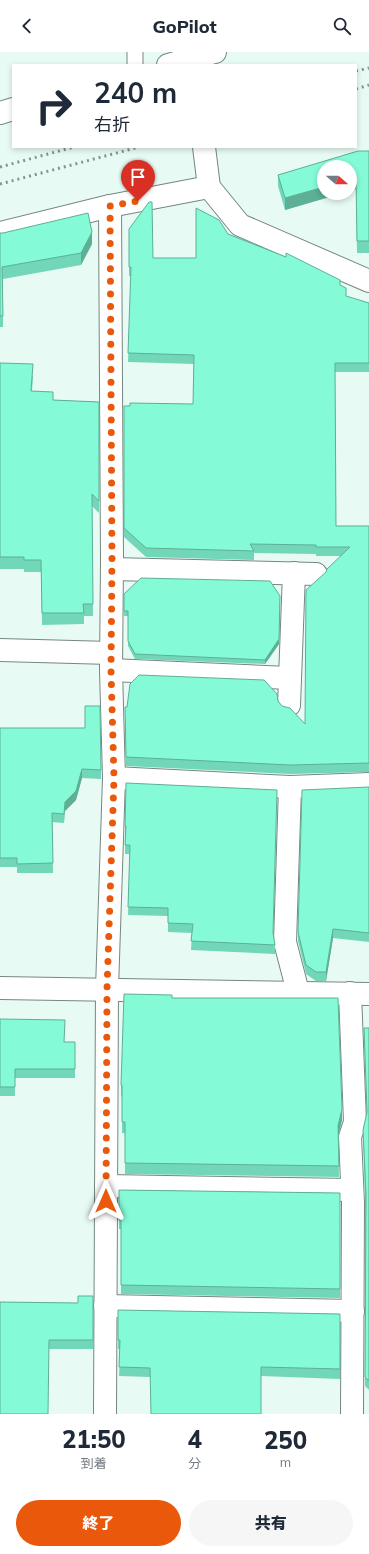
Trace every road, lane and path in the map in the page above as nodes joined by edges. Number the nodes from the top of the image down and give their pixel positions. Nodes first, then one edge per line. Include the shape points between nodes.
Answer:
1 (135, 52) edge
2 (215, 52) edge
3 (194, 61) edge
4 (135, 64) edge
5 (174, 64) edge
6 (12, 109) edge
7 (0, 112) edge
8 (204, 148) edge
9 (209, 187) junction
10 (110, 206) junction
11 (0, 232) edge
12 (369, 281) edge
13 (112, 569) junction
14 (294, 574) junction
15 (316, 574) dead end
16 (0, 650) edge
17 (111, 662) junction
18 (290, 678) junction
19 (289, 705) dead end
20 (114, 778) junction
21 (369, 784) edge
22 (290, 787) junction
23 (0, 988) edge
24 (107, 989) junction
25 (298, 992) junction
26 (360, 994) edge
27 (106, 1186) junction
28 (352, 1190) junction
29 (105, 1306) junction
30 (353, 1311) junction
31 (358, 1412) edge
32 (105, 1414) edge

1 - 4 lane
2 - 3 street
3 - 5 street
6 - 7 street
8 - 9 street
9 - 10 street
9 - 12 street via 240,225
10 - 11 street
10 - 13 street
13 - 14 street
13 - 17 street
14 - 15 street
14 - 18 street
16 - 17 street
17 - 18 street
17 - 20 street
18 - 19 street
20 - 22 street
20 - 24 street
21 - 22 street
22 - 25 street via 285,942
23 - 24 street
24 - 25 street
24 - 27 street
25 - 26 street
26 - 28 street via 355,1122 350,1137
27 - 28 street
27 - 29 street
28 - 30 street
29 - 30 street
29 - 32 street
30 - 31 street

